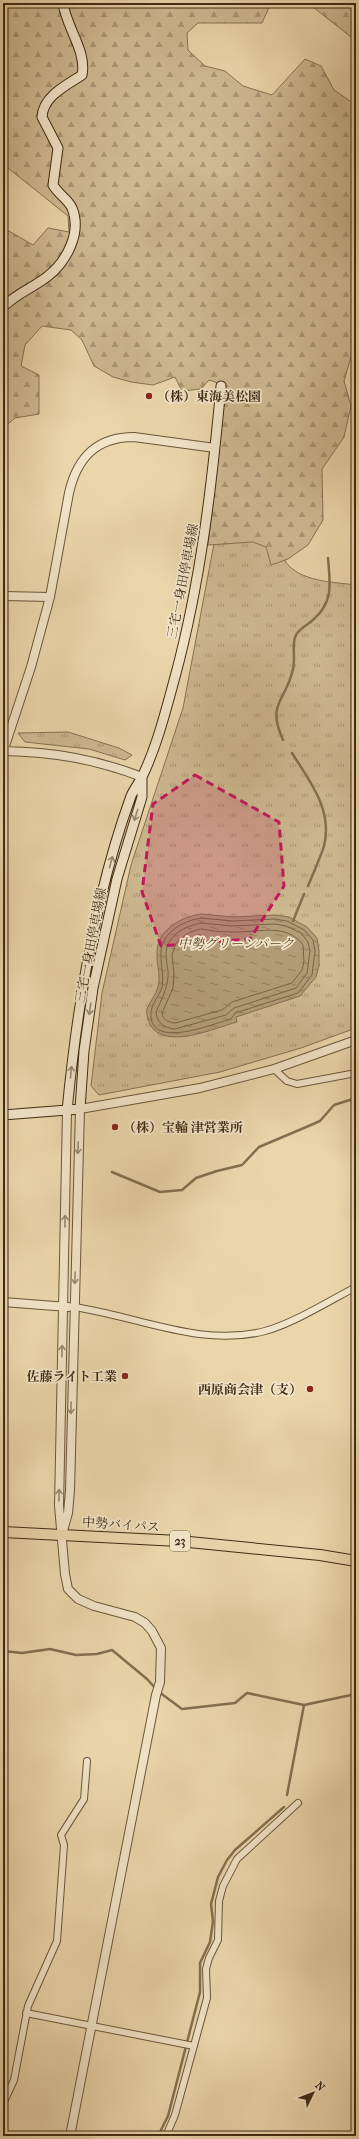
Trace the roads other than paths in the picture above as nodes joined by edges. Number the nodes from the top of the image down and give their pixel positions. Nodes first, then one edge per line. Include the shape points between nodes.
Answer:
1 (63, 3) edge
2 (3, 307) edge
3 (221, 386) dead end
4 (215, 448) junction
5 (3, 596) edge
6 (50, 597) junction
7 (3, 752) edge
8 (142, 777) junction
9 (356, 1040) edge
10 (274, 1069) junction
11 (356, 1073) edge
12 (80, 1109) junction
13 (67, 1111) junction
14 (3, 1115) edge
15 (356, 1287) edge
16 (3, 1302) edge
17 (63, 1306) junction
18 (74, 1307) junction
19 (3, 1532) edge
20 (62, 1534) junction
21 (356, 1561) edge
22 (87, 1761) dead end
23 (298, 1803) dead end
24 (26, 2013) junction
25 (92, 2027) junction
26 (192, 2046) junction
27 (3, 2104) edge
28 (70, 2136) edge
29 (166, 2136) edge

1 - 2 main road via 65,16 84,66 82,75 47,101 42,116 58,148 53,184 72,209 75,232 69,249 57,268
3 - 4 main road, 三宅一身田停車場線
4 - 6 street via 127,437 108,441 90,452 73,477
4 - 8 main road, 三宅一身田停車場線 via 209,514 192,608 168,703
5 - 6 street
6 - 7 street via 31,667
7 - 8 street via 70,756 109,765
8 -> 12 main road, 三宅一身田停車場線 via 142,797 117,879 93,988 84,1051
13 -> 8 main road, 三宅一身田停車場線 via 73,1044 88,956 110,867 130,802
9 - 10 street
10 - 11 street via 287,1081 297,1084
10 - 12 street via 200,1088
12 - 13 main road
12 -> 18 street
13 - 14 main road
17 -> 13 street
15 - 18 street via 283,1324 260,1333 235,1336 201,1336
16 - 17 street
17 - 18 street
20 -> 17 street via 59,1506
18 -> 20 street via 70,1491 68,1513
19 - 20 highway, 中勢バイパス / 23
20 - 21 highway, 中勢バイパス / 23 via 179,1541
20 - 25 street via 66,1580 73,1594 85,1603 125,1613 145,1623 158,1640 161,1652 160,1682
22 - 24 street via 84,1798 61,1835 64,1845 57,1941
23 - 26 street via 244,1853 228,1874 219,1901 218,1940 207,1964 208,1998
24 - 25 street
24 - 27 street via 14,2080
25 - 26 street
25 - 28 street
26 - 29 street via 175,2115

